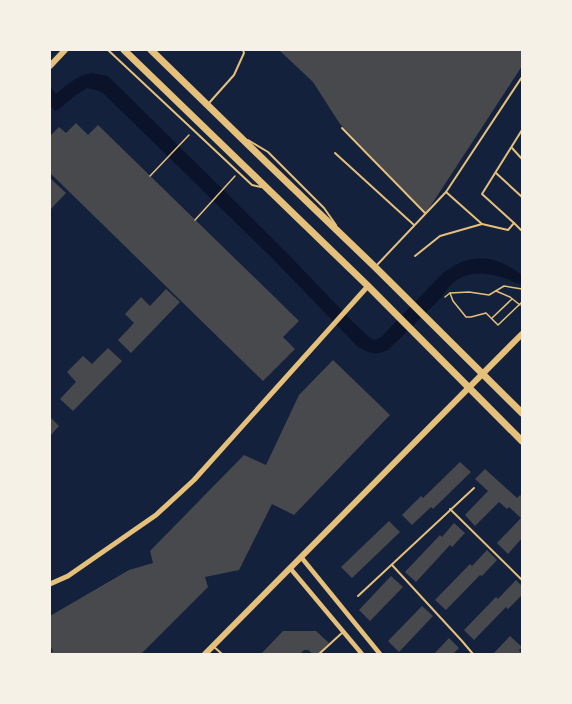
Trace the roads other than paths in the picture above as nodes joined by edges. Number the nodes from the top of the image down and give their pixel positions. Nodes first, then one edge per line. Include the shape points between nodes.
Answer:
1 (65, 50) edge
2 (108, 50) edge
3 (124, 50) edge
4 (151, 50) edge
5 (243, 50) edge
6 (50, 66) edge
7 (522, 76) edge
8 (207, 105) junction
9 (342, 128) dead end
10 (522, 130) edge
11 (512, 148) junction
12 (335, 153) dead end
13 (522, 159) edge
14 (496, 173) junction
15 (268, 188) junction
16 (446, 192) junction
17 (522, 197) edge
18 (425, 213) junction
19 (514, 223) junction
20 (482, 224) junction
21 (414, 225) junction
22 (522, 229) edge
23 (415, 256) dead end
24 (375, 267) junction
25 (368, 286) junction
26 (522, 334) edge
27 (483, 374) junction
28 (469, 388) junction
29 (522, 413) edge
30 (522, 441) edge
31 (474, 488) dead end
32 (450, 509) junction
33 (301, 556) junction
34 (392, 565) junction
35 (290, 568) junction
36 (522, 580) edge
37 (50, 584) edge
38 (358, 596) dead end
39 (343, 632) junction
40 (213, 646) junction
41 (205, 654) edge
42 (222, 654) edge
43 (319, 654) edge
44 (362, 654) edge
45 (380, 654) edge
46 (472, 654) edge

1 - 6 main road
2 - 15 lane via 252,185
3 - 15 main road
4 - 8 main road
5 - 8 lane via 234,75
7 - 16 lane
8 - 24 main road
9 - 18 lane
10 - 11 lane
11 - 13 lane
11 - 14 lane
12 - 21 lane
14 - 17 lane
14 - 19 lane via 482,194
15 - 25 main road
16 - 18 lane
16 - 20 lane
18 - 21 lane
19 - 20 lane via 508,230
19 - 22 lane
20 - 23 lane via 440,236
21 - 24 lane
24 - 27 main road
25 - 28 main road
25 - 37 street via 194,480 156,515 68,576
26 - 27 main road
27 - 28 main road
27 - 29 main road
28 - 30 main road
28 - 33 main road
31 - 32 lane
32 - 34 lane
32 - 36 lane
33 - 35 main road
33 - 45 street
34 - 38 lane
34 - 46 lane
35 - 39 street
35 - 40 main road
39 - 43 lane
39 - 44 street
40 - 41 main road
40 - 42 lane

